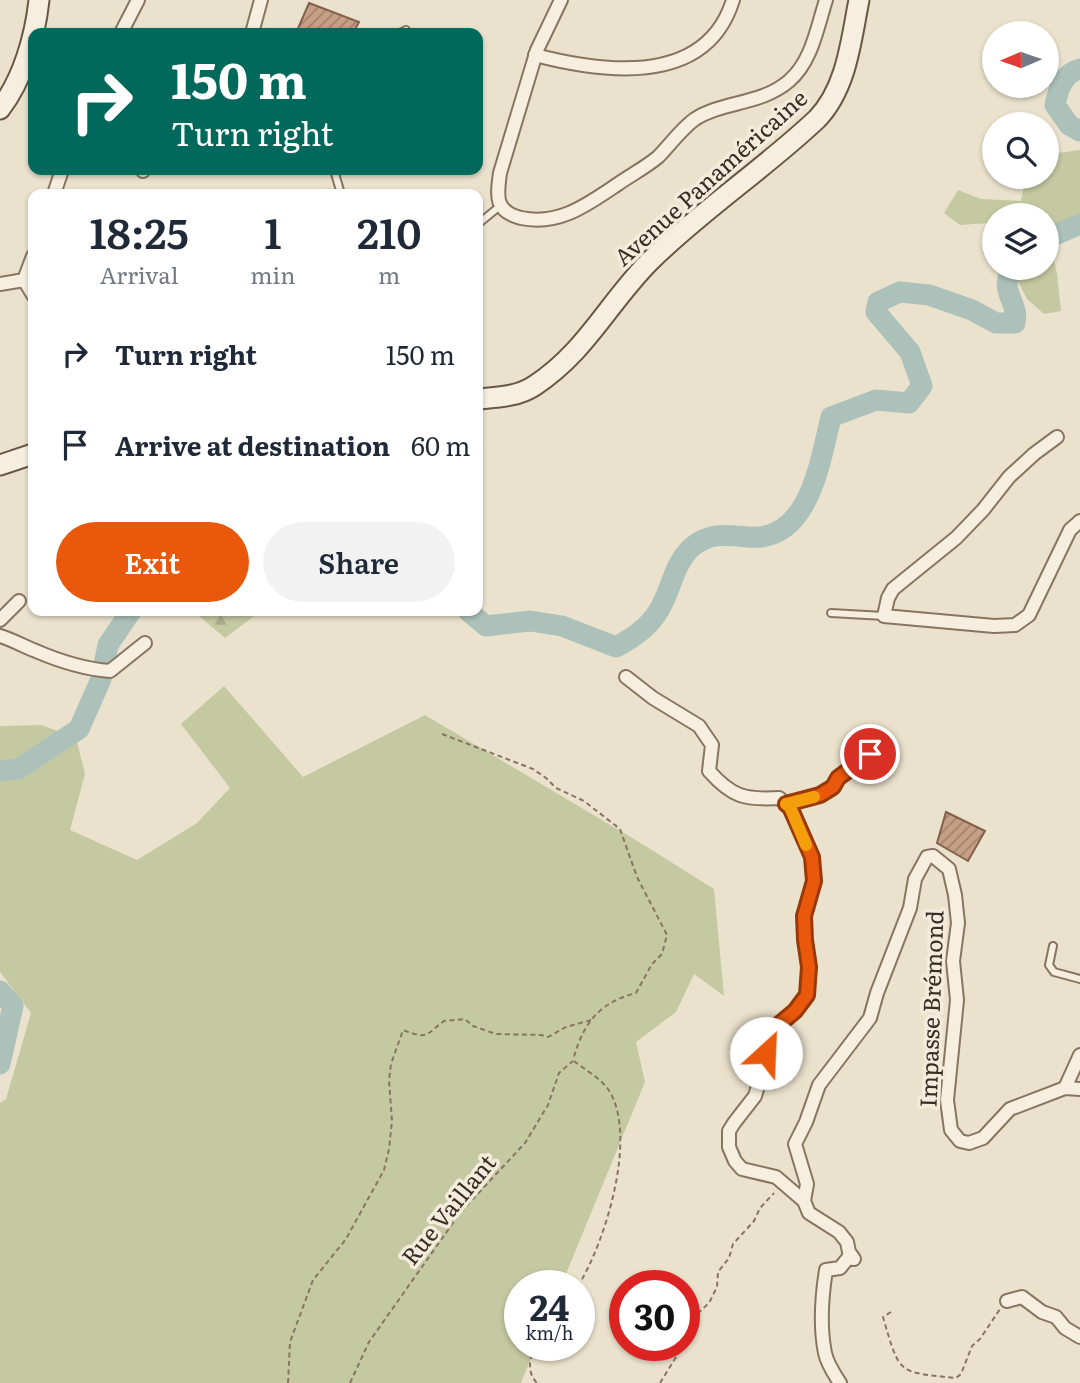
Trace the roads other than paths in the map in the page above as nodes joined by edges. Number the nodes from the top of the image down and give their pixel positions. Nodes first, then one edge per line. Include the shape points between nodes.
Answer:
1 (39, 0) edge
2 (138, 0) edge
3 (261, 0) edge
4 (561, 0) edge
5 (733, 0) edge
6 (825, 0) edge
7 (859, 0) edge
8 (32, 28) edge
9 (124, 28) edge
10 (254, 28) edge
11 (28, 46) edge
12 (536, 52) junction
13 (0, 109) edge
14 (500, 206) junction
15 (483, 221) edge
16 (28, 268) edge
17 (23, 280) junction
18 (0, 284) edge
19 (28, 288) edge
20 (483, 398) edge
21 (1057, 437) dead end
22 (28, 456) edge
23 (0, 466) edge
24 (1080, 521) edge
25 (19, 601) dead end
26 (831, 613) dead end
27 (884, 616) junction
28 (0, 621) edge
29 (0, 636) edge
30 (145, 643) dead end
31 (626, 677) dead end
32 (870, 754) dead end
33 (786, 804) junction
34 (1053, 946) dead end
35 (1080, 979) edge
36 (1080, 1055) edge
37 (1065, 1088) junction
38 (1080, 1089) edge
39 (803, 1202) junction
40 (1007, 1301) dead end
41 (1080, 1337) edge
42 (839, 1383) edge

1 - 8 main road
2 - 9 street
3 - 10 street
4 - 12 street
5 - 12 street via 717,32 696,51 667,66 623,69
6 - 14 street via 808,56 774,91 696,119 653,161 574,213 528,219 510,215
7 - 20 main road, Avenue Panaméricaine via 841,78 823,113 660,251 565,363 520,393
11 - 13 main road via 12,93
12 - 14 street via 500,173
14 - 15 lane
16 - 17 street
17 - 18 street
17 - 19 street
21 - 27 street via 1009,477 956,538 893,589
22 - 23 main road
24 - 27 street via 1070,530 1029,615 1015,625
25 - 28 street
26 - 27 lane
29 - 30 street via 89,669 110,671
31 - 33 street via 699,726 712,745 709,771 720,783 733,793 752,799 779,798
32 - 33 street via 820,795
33 - 39 street via 812,857 814,881 804,916 807,995 771,1031 758,1089 729,1131 729,1147 742,1169 775,1178
34 - 35 lane via 1049,965 1054,972
36 - 37 street
37 - 38 street, Impasse Brémond
37 - 39 street, Impasse Brémond via 1010,1109 983,1138 960,1141 951,1130 947,1100 957,1000 953,961 956,895 949,869 933,856 927,857 915,879 910,908 870,1018 819,1085 795,1143 807,1184
39 - 42 street via 809,1213 839,1232 854,1259 826,1270 823,1292 825,1355
40 - 41 street via 1022,1297

